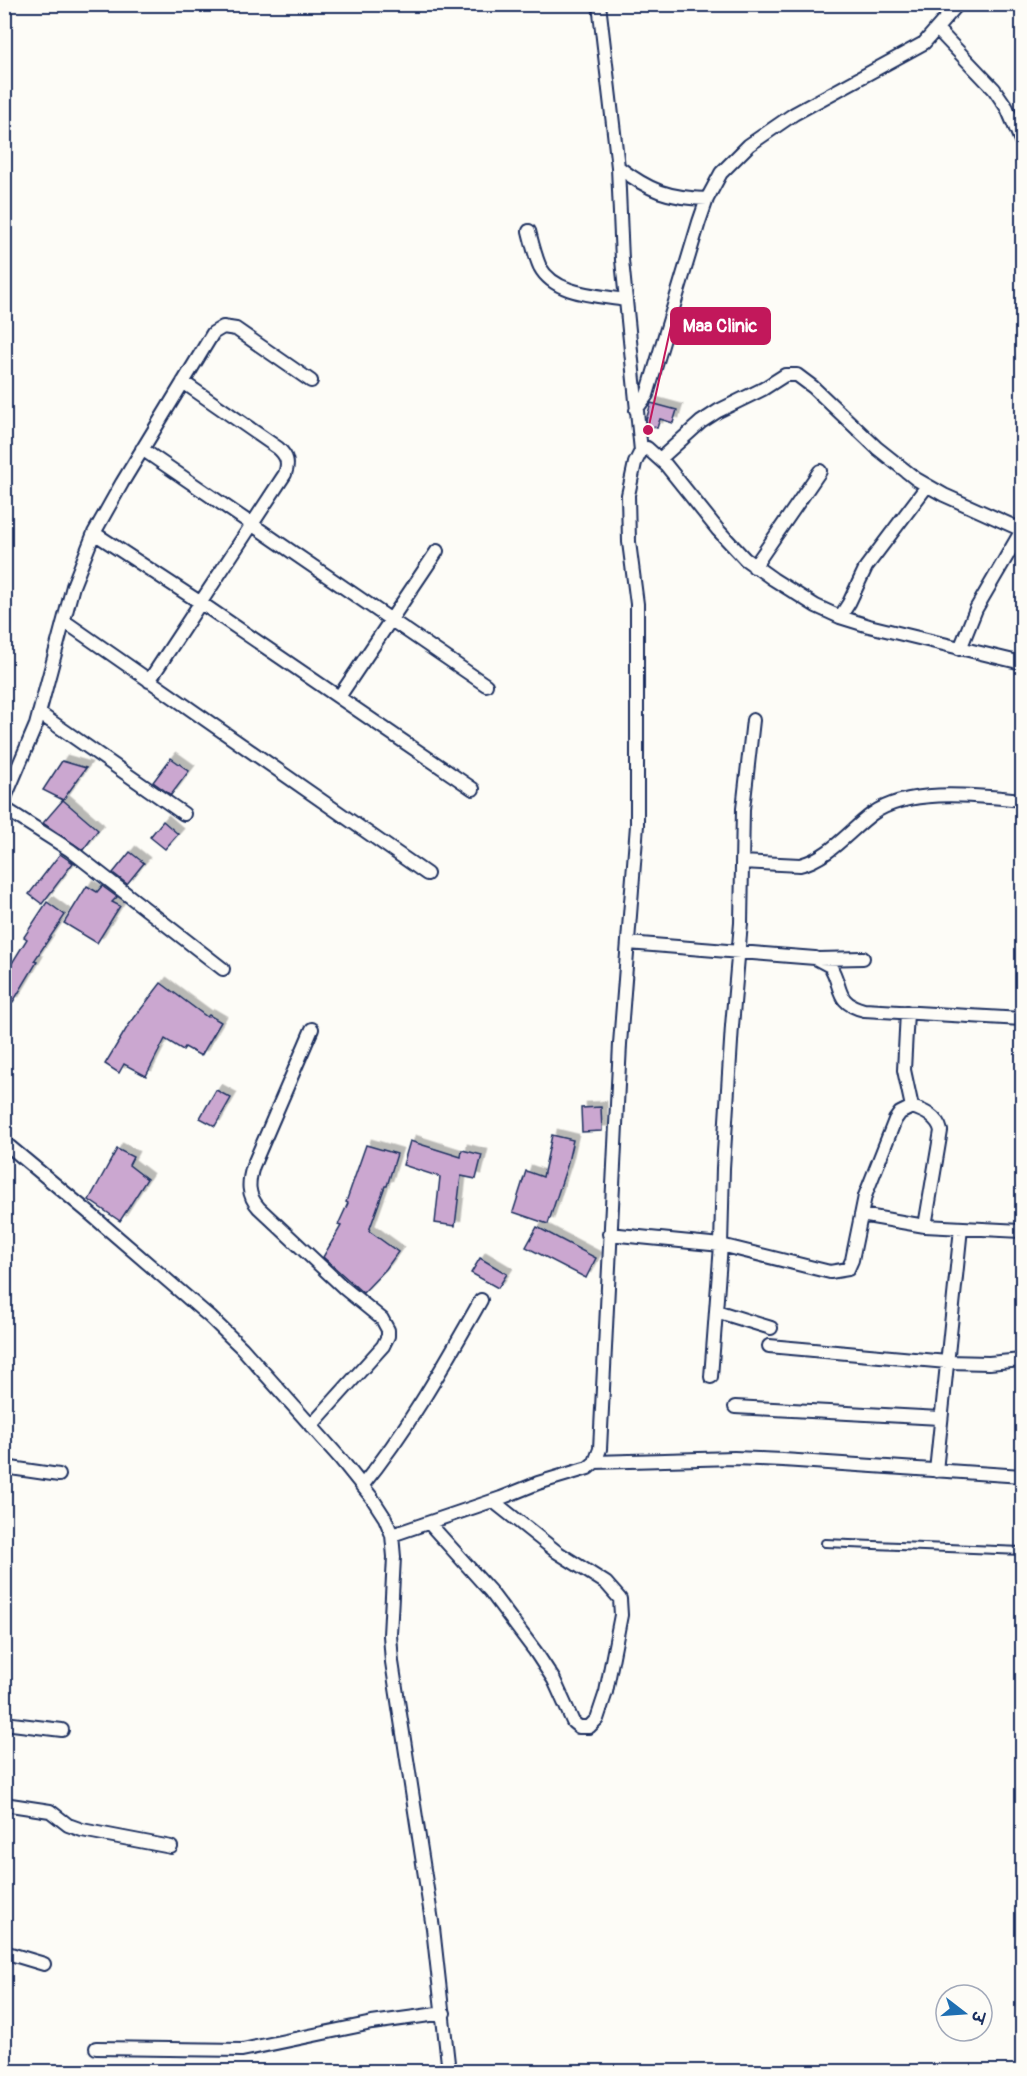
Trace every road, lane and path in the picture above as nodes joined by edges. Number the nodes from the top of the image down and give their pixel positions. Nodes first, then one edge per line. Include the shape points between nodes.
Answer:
1 (599, 4) edge
2 (940, 4) edge
3 (958, 4) edge
4 (946, 17) junction
5 (937, 29) junction
6 (1023, 143) edge
7 (618, 167) junction
8 (707, 200) junction
9 (529, 231) dead end
10 (625, 300) junction
11 (311, 381) dead end
12 (183, 382) junction
13 (636, 410) junction
14 (142, 449) junction
15 (641, 451) junction
16 (660, 459) junction
17 (820, 471) dead end
18 (927, 486) junction
19 (252, 525) junction
20 (1022, 530) edge
21 (94, 533) junction
22 (437, 551) dead end
23 (754, 567) junction
24 (201, 603) junction
25 (840, 617) junction
26 (391, 620) junction
27 (64, 621) junction
28 (960, 649) junction
29 (1023, 663) edge
30 (149, 681) junction
31 (486, 685) dead end
32 (339, 697) junction
33 (39, 712) junction
34 (753, 720) dead end
35 (472, 789) dead end
36 (4, 800) edge
37 (1023, 800) edge
38 (4, 808) edge
39 (184, 814) dead end
40 (742, 862) junction
41 (427, 874) dead end
42 (628, 943) junction
43 (739, 952) junction
44 (863, 958) dead end
45 (819, 959) junction
46 (223, 969) dead end
47 (907, 1012) junction
48 (1023, 1019) edge
49 (312, 1029) dead end
50 (912, 1107) junction
51 (4, 1142) edge
52 (861, 1215) junction
53 (925, 1226) junction
54 (961, 1228) junction
55 (1022, 1231) edge
56 (609, 1234) junction
57 (721, 1245) junction
58 (481, 1300) dead end
59 (716, 1311) junction
60 (771, 1328) dead end
61 (769, 1346) dead end
62 (1023, 1360) edge
63 (946, 1362) junction
64 (711, 1377) dead end
65 (735, 1407) dead end
66 (940, 1418) junction
67 (311, 1426) junction
68 (595, 1462) junction
69 (4, 1467) edge
70 (936, 1471) junction
71 (59, 1475) dead end
72 (1023, 1476) edge
73 (362, 1486) junction
74 (493, 1501) junction
75 (429, 1523) junction
76 (393, 1536) junction
77 (825, 1543) dead end
78 (1023, 1551) edge
79 (4, 1723) edge
80 (62, 1730) dead end
81 (4, 1804) edge
82 (171, 1846) dead end
83 (4, 1952) edge
84 (44, 1964) dead end
85 (444, 2013) junction
86 (96, 2048) dead end
87 (449, 2072) edge

1 - 7 street
2 - 4 street
3 - 4 street
4 - 5 street
5 - 6 street via 994,88
5 - 8 street via 908,53 765,133 721,173
7 - 8 street via 649,189
7 - 10 street
8 - 13 street via 650,386
9 - 10 street via 540,266 553,281 573,290
10 - 13 street
11 - 12 street via 245,334 224,327 213,333
12 - 14 street
12 - 19 street via 278,448 286,458 285,474
13 - 15 street
14 - 19 street
14 - 21 street
15 - 16 street via 647,448
15 - 42 street via 628,495 637,623 637,825
16 - 18 street via 709,416 791,374 802,378 877,448
16 - 23 street
17 - 23 street
18 - 20 street
18 - 25 street via 866,567
19 - 24 street
19 - 26 street
20 - 28 street via 976,609
21 - 24 street
21 - 27 street
22 - 26 street
23 - 25 street
24 - 30 street
24 - 32 street
25 - 28 street
26 - 31 street
26 - 32 street
27 - 30 street
27 - 33 street
28 - 29 street
30 - 41 street
32 - 35 street
33 - 36 street
33 - 39 street
34 - 40 street via 743,809
37 - 40 street via 915,798 874,813 809,862
38 - 46 street via 70,850
40 - 43 street
42 - 43 street
42 - 56 street
43 - 45 street
43 - 57 street
44 - 45 street
45 - 47 street via 830,966 841,995 855,1008
47 - 48 street
47 - 50 street via 904,1070
49 - 67 street via 253,1166 250,1195 338,1283 382,1319 388,1336
50 - 52 street via 895,1120 868,1186
50 - 53 street via 940,1126
51 - 67 street via 210,1317
52 - 53 street
52 - 57 street via 850,1265 840,1271 807,1267
53 - 54 street
54 - 55 street
54 - 63 street
56 - 57 street
56 - 68 street via 600,1449
57 - 59 street
58 - 73 street via 414,1415
59 - 60 street
59 - 64 street
61 - 63 street
62 - 63 street
63 - 66 street
65 - 66 street
66 - 70 street
67 - 73 street
68 - 70 street via 753,1459
68 - 74 street via 588,1468
69 - 71 street
70 - 72 street
73 - 76 street
74 - 75 street
74 - 75 street via 557,1552 606,1583 620,1599 621,1615 606,1692 597,1719 589,1727 573,1722 554,1680 535,1651 490,1590
75 - 76 street
76 - 85 street via 392,1662
77 - 78 lane
79 - 80 street
81 - 82 street via 50,1811 82,1830
83 - 84 street
85 - 86 street via 372,2023 242,2050
85 - 87 street

